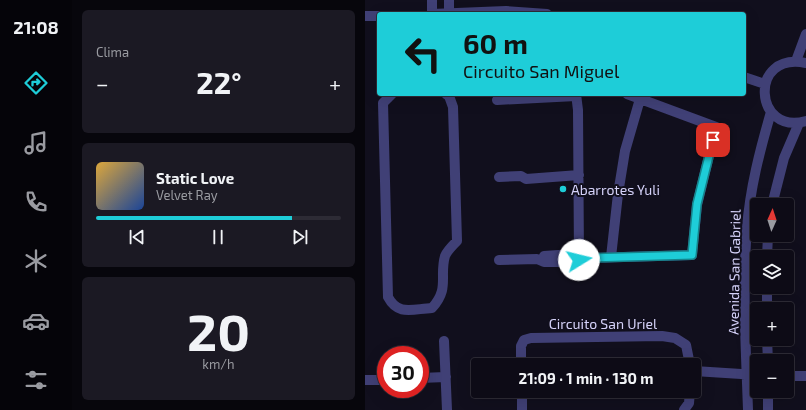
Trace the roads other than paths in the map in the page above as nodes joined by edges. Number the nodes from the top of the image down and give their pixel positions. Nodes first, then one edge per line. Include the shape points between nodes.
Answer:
1 (432, 0) edge
2 (449, 0) edge
3 (432, 12) edge
4 (449, 12) edge
5 (365, 16) edge
6 (377, 16) edge
7 (806, 34) edge
8 (801, 62) edge
9 (746, 77) edge
10 (765, 84) junction
11 (390, 96) edge
12 (449, 96) edge
13 (534, 96) edge
14 (576, 96) edge
15 (632, 96) edge
16 (640, 99) junction
17 (497, 100) dead end
18 (771, 112) junction
19 (802, 122) edge
20 (579, 175) junction
21 (499, 177) dead end
22 (774, 198) edge
23 (611, 257) junction
24 (582, 258) junction
25 (499, 260) dead end
26 (444, 341) dead end
27 (751, 354) edge
28 (521, 358) edge
29 (689, 358) edge
30 (701, 371) edge
31 (750, 374) edge
32 (794, 376) edge
33 (806, 376) edge
34 (445, 377) junction
35 (429, 378) edge
36 (365, 380) edge
37 (377, 380) edge
38 (750, 392) edge
39 (522, 398) edge
40 (689, 398) edge
41 (768, 398) edge
42 (447, 410) edge
43 (523, 410) edge
44 (684, 410) edge
45 (748, 410) edge
46 (768, 410) edge

1 - 3 street
2 - 4 street
5 - 6 street
7 - 8 street
8 - 10 street via 786,62 777,67 769,74
9 - 10 street
10 - 18 street via 766,104
11 - 12 street via 383,103 388,297 393,306 400,310 432,308 438,301 444,284 445,256 457,241 453,108
13 - 17 street
14 - 20 street
15 - 16 street
16 - 23 street via 621,172
16 - 23 street via 716,128 697,204 692,255
18 - 19 street via 788,122
18 - 27 street, Avenida San Gabriel via 752,187 747,229
19 - 22 street via 784,158
20 - 21 street via 527,173 521,176
20 - 24 street
23 - 24 street
24 - 25 street via 544,256 537,259
26 - 34 street
28 - 29 street, Circuito San Uriel via 524,340 531,338 662,336 675,338 686,346
30 - 31 street
32 - 33 street
34 - 35 street
34 - 42 street
36 - 37 street
38 - 45 street, Avenida San Gabriel
39 - 43 street
40 - 44 street
41 - 46 street

